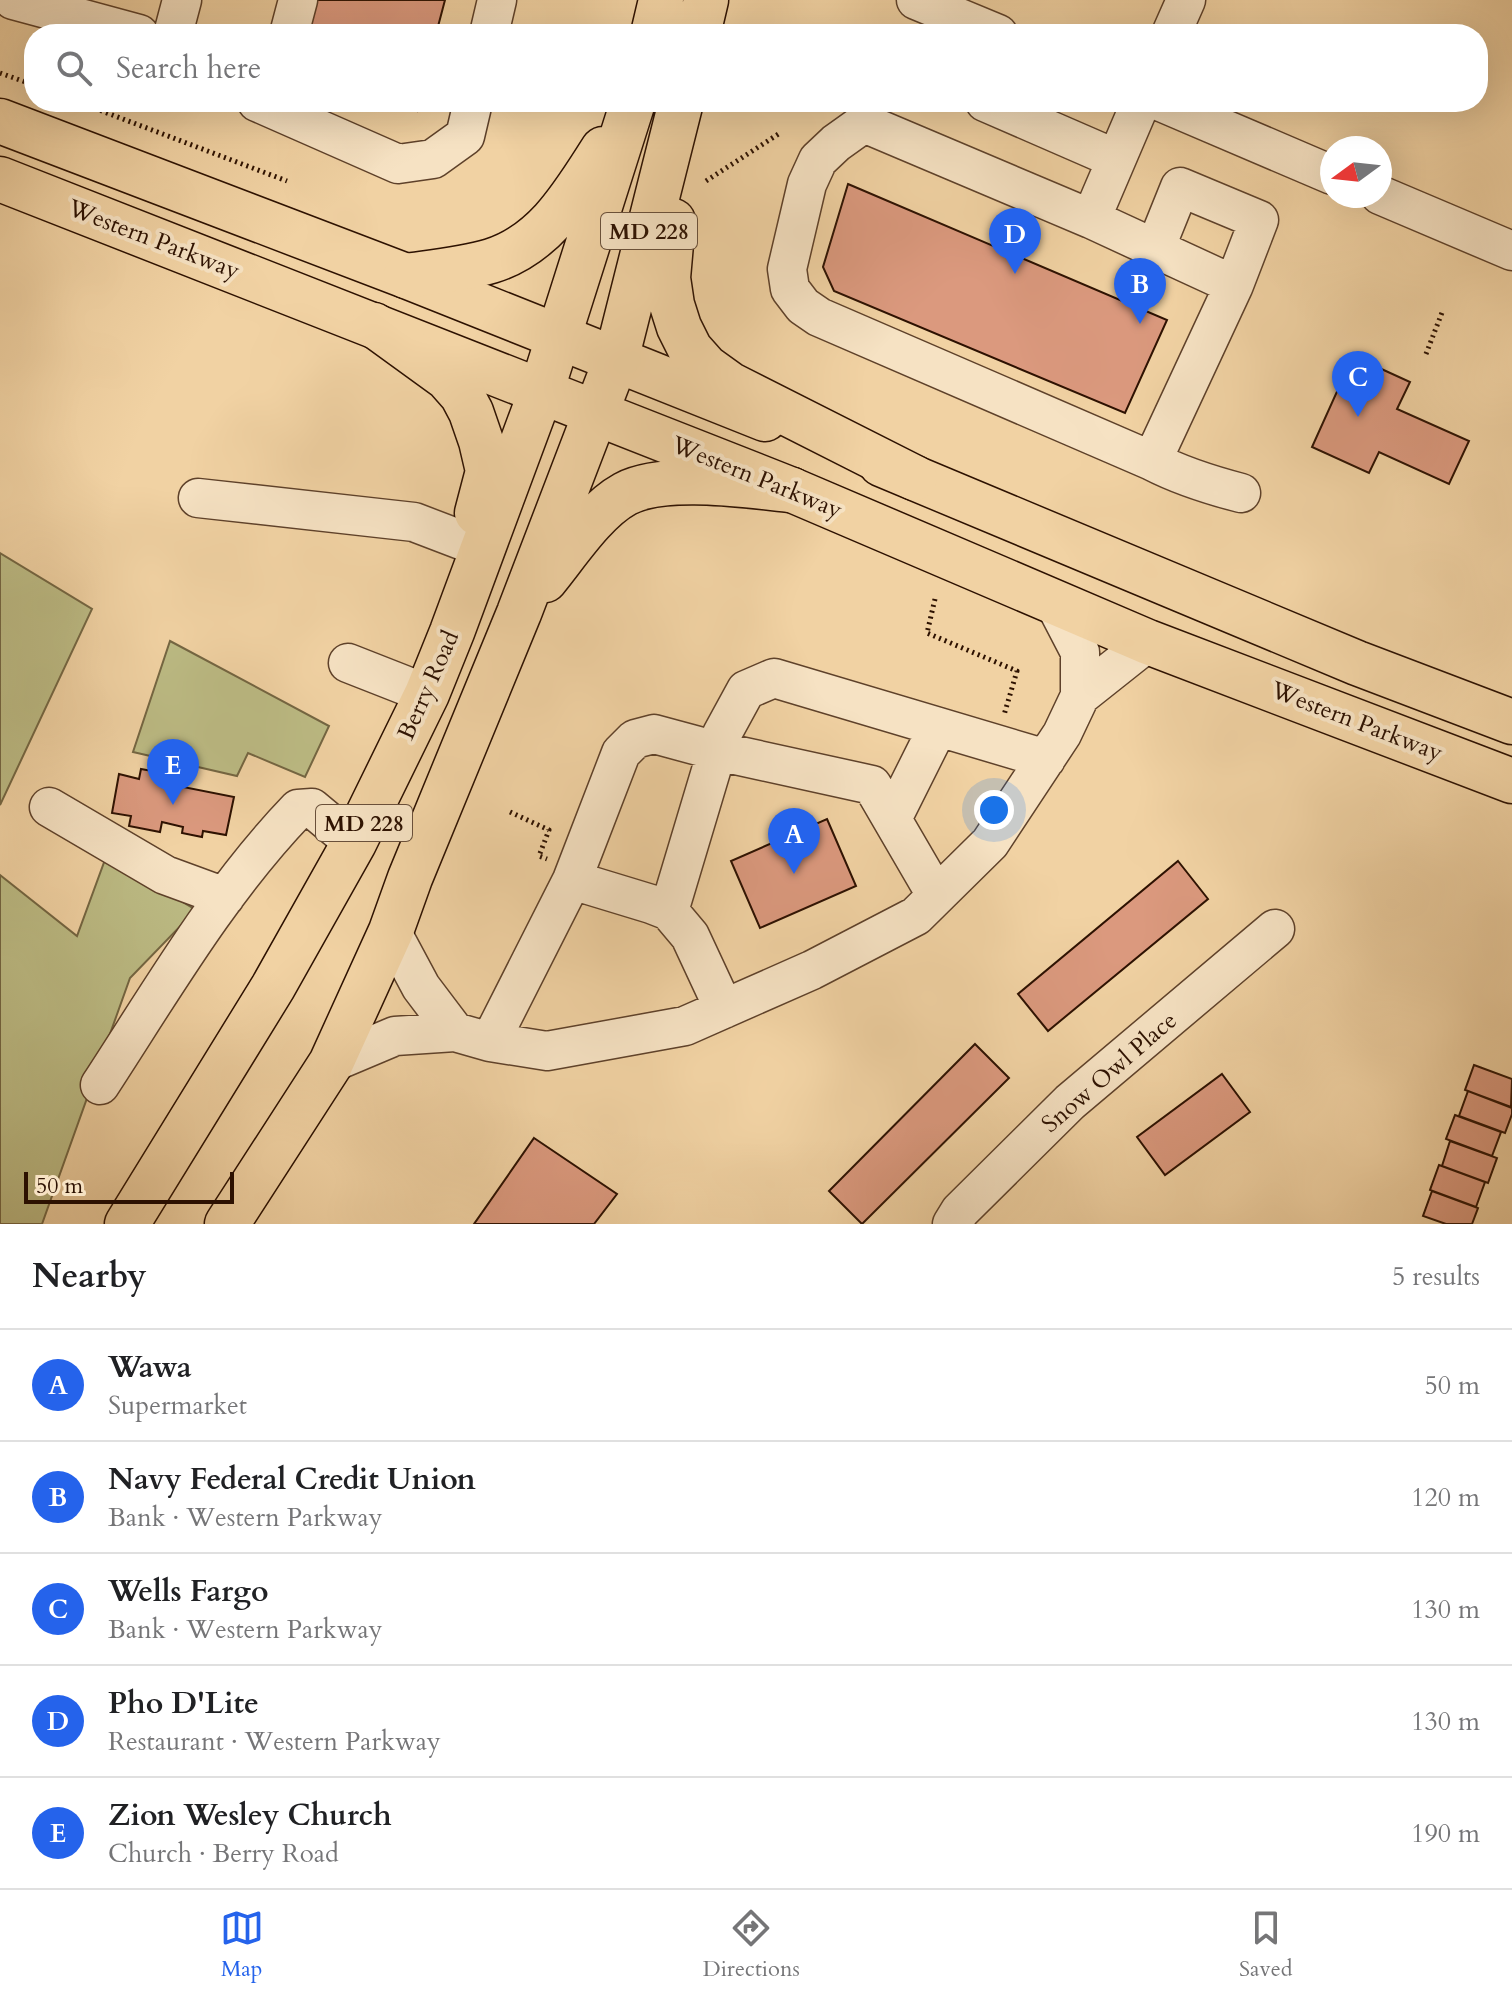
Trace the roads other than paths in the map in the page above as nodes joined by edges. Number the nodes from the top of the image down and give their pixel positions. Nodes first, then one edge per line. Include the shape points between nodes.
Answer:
1 (13, 0) edge
2 (182, 0) edge
3 (298, 0) edge
4 (497, 0) edge
5 (661, 0) edge
6 (706, 0) edge
7 (916, 0) edge
8 (1186, 0) edge
9 (102, 24) edge
10 (176, 24) edge
11 (292, 24) edge
12 (491, 24) edge
13 (655, 24) edge
14 (700, 24) edge
15 (974, 24) edge
16 (1175, 24) edge
17 (293, 112) edge
18 (471, 112) edge
19 (627, 112) edge
20 (630, 112) edge
21 (679, 112) edge
22 (681, 112) edge
23 (874, 112) edge
24 (1008, 112) edge
25 (1137, 112) edge
26 (1184, 112) edge
27 (0, 121) edge
28 (1116, 159) junction
29 (1320, 170) edge
30 (0, 179) edge
31 (1392, 200) edge
32 (1091, 219) junction
33 (1155, 249) junction
34 (1512, 251) edge
35 (406, 276) junction
36 (1234, 285) junction
37 (374, 325) junction
38 (559, 338) junction
39 (616, 360) junction
40 (541, 392) junction
41 (597, 414) junction
42 (1152, 461) junction
43 (915, 478) junction
44 (792, 490) junction
45 (1241, 493) dead end
46 (198, 498) dead end
47 (469, 543) junction
48 (1054, 602) junction
49 (519, 613) junction
50 (452, 632) junction
51 (1148, 642) junction
52 (348, 663) dead end
53 (427, 694) junction
54 (1080, 696) junction
55 (1512, 722) edge
56 (938, 727) junction
57 (717, 751) junction
58 (1046, 759) junction
59 (1512, 781) edge
60 (49, 807) dead end
61 (892, 819) junction
62 (354, 843) junction
63 (574, 876) junction
64 (936, 895) junction
65 (225, 897) junction
66 (669, 911) junction
67 (1275, 929) dead end
68 (391, 931) junction
69 (724, 1009) junction
70 (472, 1037) junction
71 (331, 1063) junction
72 (100, 1085) dead end
73 (127, 1224) edge
74 (227, 1224) edge
75 (952, 1224) edge

1 - 9 street
2 - 10 street
3 - 11 street
4 - 12 street
5 - 13 main road
6 - 14 main road
7 - 15 street
8 - 16 street
17 - 18 street via 398,164 433,159 465,136
19 - 35 main road via 566,207 519,248 493,261
20 - 38 main road, Berry Road / MD 228
21 - 39 main road, MD 228
22 - 43 main road via 668,278 672,305 690,349 731,385
23 - 32 street
23 - 42 street via 818,160 807,184 787,269 790,289 803,306
24 - 28 street
25 - 28 street
26 - 29 street
27 - 35 main road
28 - 32 street
30 - 37 main road, Western Parkway
31 - 34 street
32 - 33 street
33 - 36 street
33 - 36 street via 1180,187 1259,220
35 - 38 main road
36 - 42 street
37 - 40 main road, Western Parkway
37 - 47 main road via 447,378 471,412 488,471
38 - 39 main road
38 - 40 main road, Berry Road / MD 228
39 - 41 main road, MD 228
39 - 43 main road
40 - 41 main road, Western Parkway
40 - 50 main road, Berry Road / MD 228
41 - 44 main road, Western Parkway
41 - 49 main road, MD 228
42 - 45 street
43 - 55 main road via 1357,663
44 - 48 main road, Western Parkway
44 - 49 main road via 708,482 650,485 626,493 604,509
46 - 47 street via 414,522
47 - 50 main road
48 - 51 main road, Western Parkway
48 - 54 street via 1080,652
49 - 68 main road, MD 228
50 - 53 main road, Berry Road / MD 228
51 - 54 street
51 - 59 main road, Western Parkway
52 - 53 street
53 - 62 main road, Berry Road / MD 228
54 - 58 street
56 - 57 street via 774,678 746,690
56 - 58 street
56 - 61 street
57 - 61 street via 872,785
57 - 63 street via 654,734 635,739 621,753
57 - 66 street
58 - 64 street via 990,843
60 - 65 street via 165,875
61 - 64 street
62 - 65 street via 312,808 298,809
62 - 73 main road, Berry Road / MD 228 via 273,987
63 - 66 street
63 - 70 street
64 - 69 street via 916,916
65 - 72 street
66 - 69 street via 690,936
67 - 75 street, Snow Owl Place via 1070,1102
68 - 70 street via 421,987
68 - 71 main road, MD 228
69 - 70 street via 685,1026 547,1051
70 - 71 street via 395,1036
71 - 74 main road, MD 228

